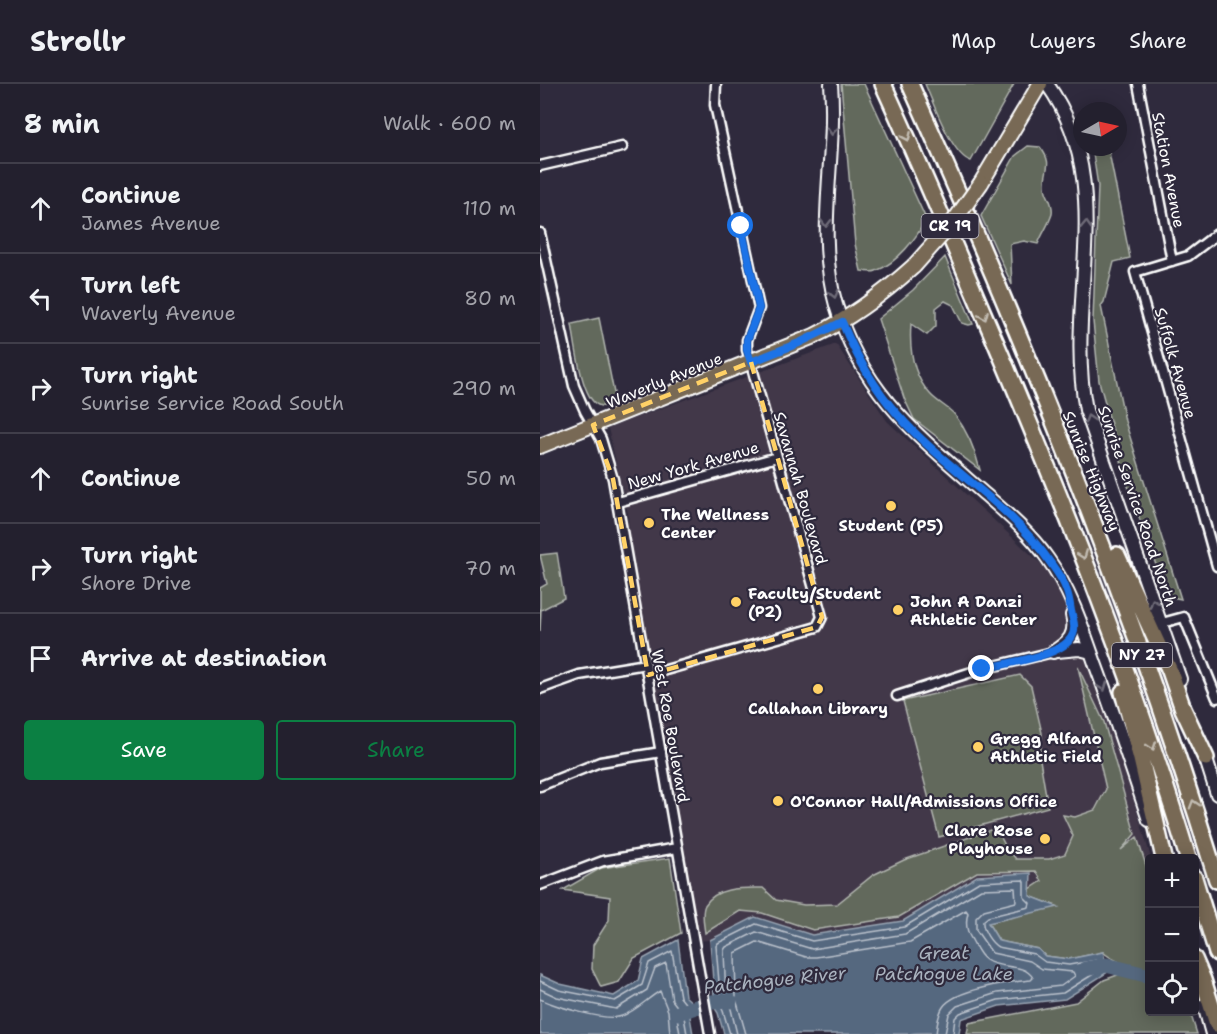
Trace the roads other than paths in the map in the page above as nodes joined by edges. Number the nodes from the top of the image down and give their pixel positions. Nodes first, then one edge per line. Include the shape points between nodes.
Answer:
1 (716, 84) edge
2 (831, 84) edge
3 (883, 84) edge
4 (910, 84) edge
5 (1040, 84) edge
6 (1047, 84) edge
7 (1138, 84) edge
8 (622, 147) dead end
9 (540, 166) edge
10 (540, 232) edge
11 (1216, 237) edge
12 (1172, 261) junction
13 (842, 322) junction
14 (751, 362) junction
15 (593, 425) junction
16 (1057, 433) junction
17 (540, 446) edge
18 (777, 457) junction
19 (618, 502) junction
20 (1217, 525) edge
21 (1206, 528) junction
22 (1217, 566) edge
23 (1066, 588) junction
24 (1104, 611) junction
25 (1161, 623) junction
26 (1053, 652) junction
27 (1091, 652) junction
28 (646, 664) junction
29 (648, 675) junction
30 (540, 689) edge
31 (897, 696) dead end
32 (1217, 698) edge
33 (661, 752) junction
34 (1206, 758) junction
35 (540, 786) edge
36 (1217, 794) edge
37 (677, 848) junction
38 (1161, 854) edge
39 (1161, 854) edge
40 (1187, 854) edge
41 (1217, 880) edge
42 (540, 885) edge
43 (1199, 894) edge
44 (1217, 952) edge
45 (1195, 962) edge
46 (1199, 989) edge
47 (1217, 1024) edge
48 (710, 1034) edge
49 (1212, 1034) edge

1 - 14 street, Savannah Boulevard via 715,105 759,308 747,340
2 -> 13 main road via 826,246
3 -> 24 highway, NY 27 via 1039,446
4 - 16 highway, Sunrise Highway / NY 27
5 - 13 main road, Waverly Avenue / CR 19, bridge via 961,212 914,266
25 -> 6 main road, Sunrise Service Road North via 1086,410 1080,365 1086,191 1076,142
7 - 12 street, Station Avenue
8 - 9 street
10 - 15 street, West Roe Boulevard via 574,386
11 - 12 street via 1188,256
12 - 21 street, Suffolk Avenue via 1135,272
13 - 14 main road, Waverly Avenue / CR 19
13 - 23 main road via 863,366 890,405 919,436 1009,515 1048,558
14 - 15 main road, Waverly Avenue / CR 19
14 - 18 street, Savannah Boulevard
15 - 17 main road, Waverly Avenue / CR 19
15 - 19 street, West Roe Boulevard via 609,461
16 - 34 highway via 1111,542
41 -> 16 highway, Sunrise Highway / NY 27 via 1115,577
18 - 19 street, New York Avenue
18 - 29 street, Savannah Boulevard via 822,617 818,627
19 - 28 street, West Roe Boulevard
20 - 21 street
21 - 22 street, Suffolk Avenue
23 - 26 main road via 1074,633
23 - 27 main road
24 - 38 highway
24 -> 40 highway, NY 27
25 - 32 street via 1184,617
25 - 34 main road, Sunrise Service Road North
26 - 27 main road
26 - 31 street via 978,670
27 -> 39 main road
28 - 29 street, West Roe Boulevard
28 - 30 street via 579,675
29 - 33 street, West Roe Boulevard
33 - 35 street via 600,762
33 - 37 street, West Roe Boulevard
34 - 36 main road, Sunrise Service Road North
37 - 42 street via 603,861
37 - 48 street, West Roe Boulevard
43 - 44 highway
45 - 47 highway
46 - 49 main road

